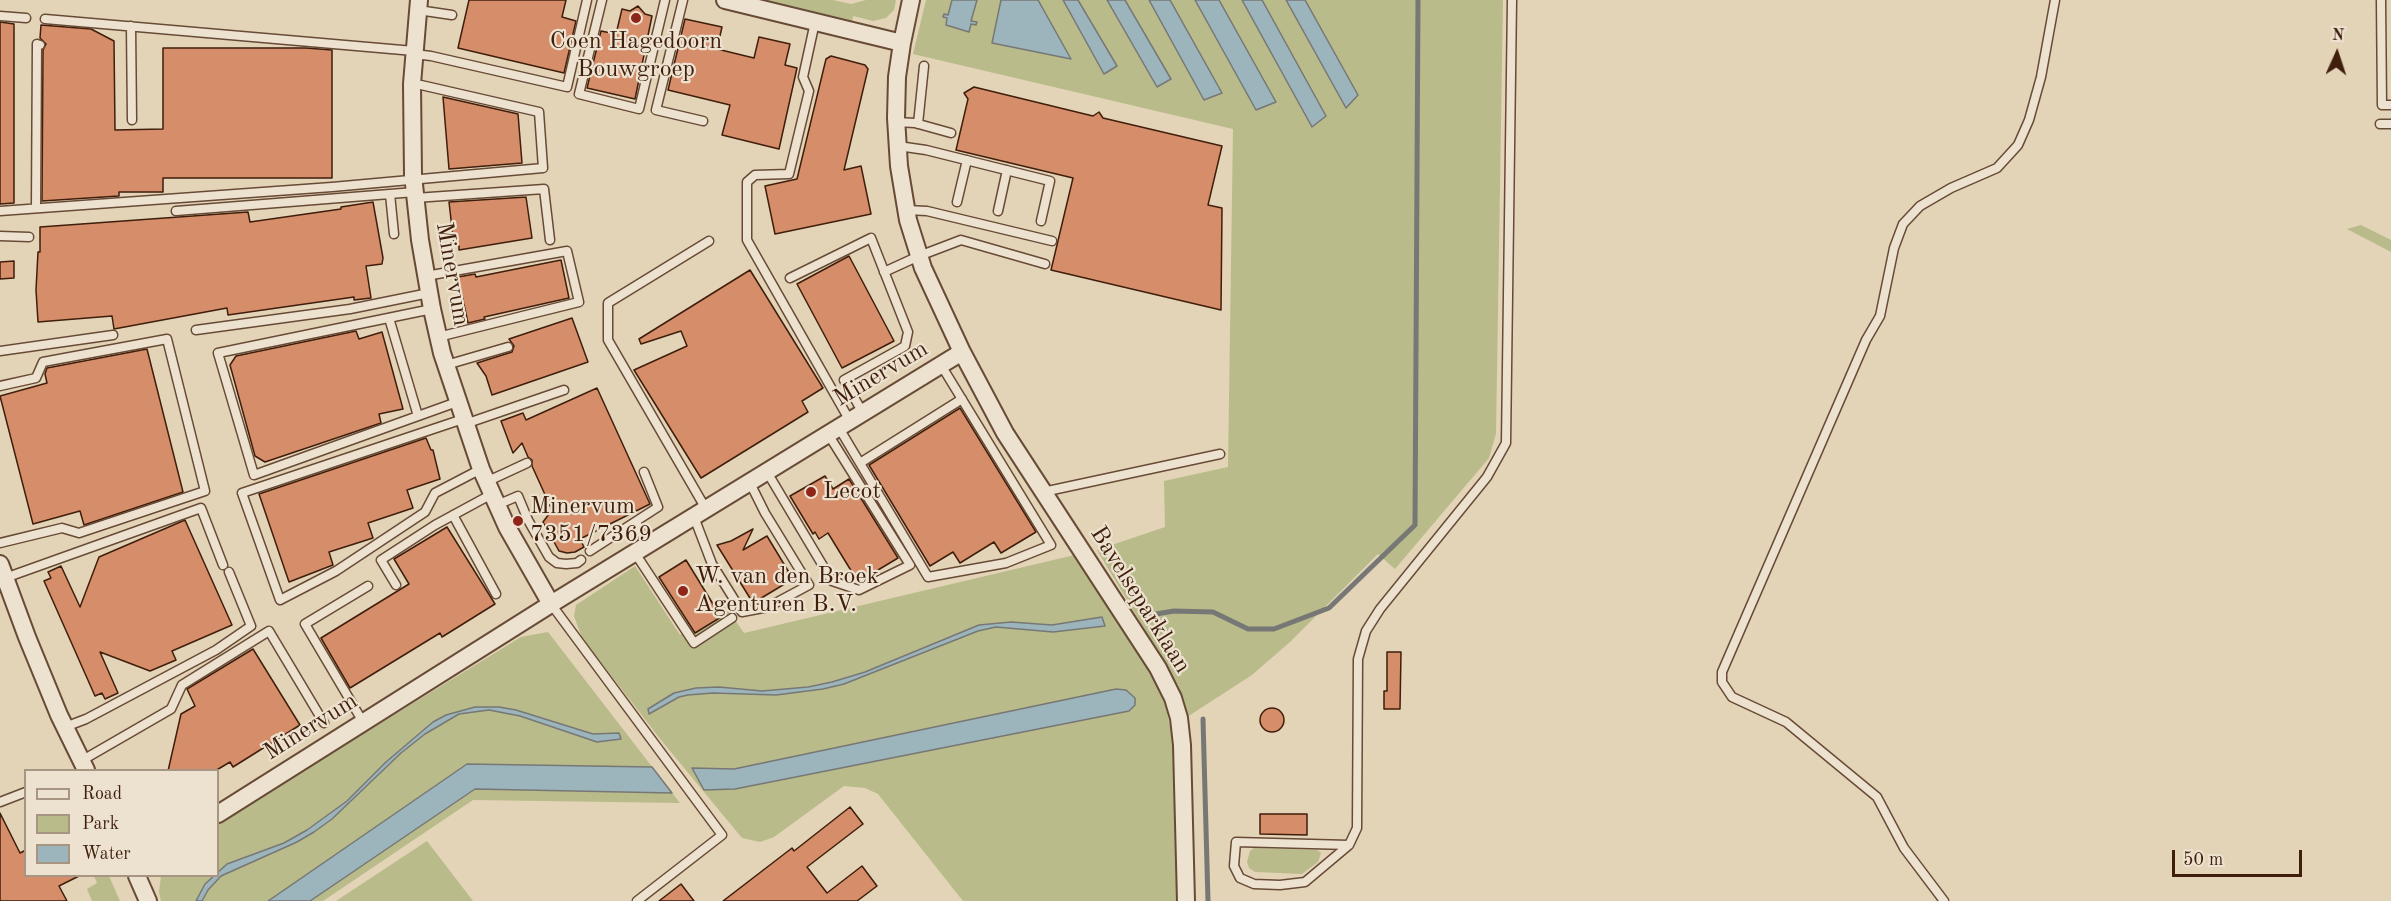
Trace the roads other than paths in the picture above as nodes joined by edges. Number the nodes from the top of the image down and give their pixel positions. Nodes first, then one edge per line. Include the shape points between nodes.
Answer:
1 (587, 0) edge
2 (602, 0) edge
3 (665, 0) edge
4 (683, 0) edge
5 (725, 0) edge
6 (911, 0) edge
7 (1512, 0) edge
8 (2055, 0) edge
9 (2381, 0) edge
10 (419, 5) edge
11 (452, 15) dead end
12 (0, 16) edge
13 (26, 18) dead end
14 (45, 19) dead end
15 (815, 22) junction
16 (131, 26) junction
17 (902, 43) junction
18 (40, 45) dead end
19 (414, 52) junction
20 (924, 66) dead end
21 (411, 84) junction
22 (2391, 105) edge
23 (132, 120) dead end
24 (703, 121) dead end
25 (896, 122) junction
26 (918, 124) junction
27 (2380, 124) dead end
28 (2391, 124) edge
29 (951, 133) dead end
30 (898, 146) junction
31 (967, 160) junction
32 (1007, 170) junction
33 (414, 190) junction
34 (390, 194) junction
35 (957, 202) dead end
36 (36, 208) junction
37 (906, 210) junction
38 (0, 211) edge
39 (176, 211) dead end
40 (998, 211) dead end
41 (1041, 220) dead end
42 (394, 234) dead end
43 (0, 236) edge
44 (29, 237) dead end
45 (550, 240) dead end
46 (709, 241) dead end
47 (1052, 241) dead end
48 (919, 256) junction
49 (1045, 264) dead end
50 (884, 272) junction
51 (426, 276) junction
52 (790, 278) dead end
53 (431, 301) junction
54 (389, 318) junction
55 (196, 330) dead end
56 (113, 335) dead end
57 (438, 337) junction
58 (508, 347) dead end
59 (0, 351) edge
60 (962, 352) junction
61 (446, 365) junction
62 (941, 365) junction
63 (0, 386) edge
64 (564, 390) dead end
65 (962, 399) junction
66 (457, 402) junction
67 (418, 416) junction
68 (464, 421) junction
69 (845, 424) junction
70 (1220, 454) dead end
71 (527, 463) dead end
72 (860, 464) junction
73 (644, 472) dead end
74 (767, 472) junction
75 (750, 483) junction
76 (489, 488) junction
77 (1043, 492) junction
78 (700, 513) junction
79 (453, 515) junction
80 (636, 522) junction
81 (0, 543) edge
82 (641, 549) junction
83 (590, 551) dead end
84 (581, 560) dead end
85 (2, 571) edge
86 (396, 585) dead end
87 (368, 586) dead end
88 (496, 594) dead end
89 (551, 604) junction
90 (732, 618) dead end
91 (363, 722) junction
92 (324, 723) dead end
93 (66, 728) junction
94 (82, 767) edge
95 (24, 793) edge
96 (0, 802) edge
97 (219, 813) edge
98 (1349, 845) junction
99 (137, 877) edge
100 (148, 901) edge
101 (637, 901) edge
102 (1186, 901) edge
103 (1944, 901) edge

1 - 19 lane via 567,87
2 - 3 lane via 579,94 639,109
4 - 24 lane via 656,110
5 - 15 street
6 - 17 street, Minervum
7 - 98 lane via 1506,443 1487,477 1366,631 1358,659 1357,828
8 - 103 lane via 2042,78 2018,145 1997,168 1920,206 1904,224 1894,248 1880,316 1866,340 1722,672 1722,682 1732,697 1786,722 1876,797 1904,848
9 - 22 lane via 2382,105
10 - 11 lane
10 - 19 street, Minervum
12 - 13 lane
14 - 16 lane
15 - 17 street
15 - 69 lane via 803,77 809,91 789,174 756,175 747,182 747,240
16 - 19 lane
16 - 23 lane
17 - 25 street, Minervum
18 - 36 lane via 37,44
19 - 21 street, Minervum
20 - 26 lane
21 - 33 street, Minervum
21 - 33 lane via 538,112 543,168
25 - 26 lane
25 - 30 street, Minervum
26 - 29 lane
27 - 28 lane
30 - 31 lane
30 - 37 street, Minervum
31 - 32 lane
31 - 35 lane
32 - 40 lane
32 - 41 lane via 1050,181
33 - 34 lane
33 - 36 lane via 332,188
33 - 45 lane via 544,189
33 - 51 street, Minervum
34 - 39 lane
34 - 42 lane
36 - 38 lane
37 - 47 lane via 927,211
37 - 48 street, Minervum
43 - 44 lane
46 - 78 lane via 608,303 608,340
48 - 49 lane via 961,240
48 - 50 lane
48 - 60 street, Minervum
50 - 52 lane via 871,238
50 - 69 lane via 908,332 907,340 900,349 844,380
51 - 53 street, Minervum
51 - 57 lane via 567,251 579,302
53 - 54 lane
53 - 55 lane
53 - 57 street, Minervum
54 - 67 lane
54 - 67 lane via 218,353 254,475
56 - 59 lane
57 - 61 street, Minervum
58 - 61 lane
60 - 62 street, Minervum
60 - 77 street, Bavelseparklaan via 1005,433
61 - 66 street, Minervum
62 - 65 lane
62 - 69 street, Minervum
63 - 81 lane via 36,378 43,362 168,339 206,491 79,533 62,528
64 - 68 lane
65 - 72 lane
65 - 72 lane via 1051,545 1006,563 928,577
66 - 67 lane
66 - 68 street, Minervum
68 - 76 street, Minervum
68 - 76 lane via 242,493 280,600 336,571 425,512 435,493
69 - 72 lane
69 - 74 street, Minervum
69 - 74 lane via 909,565 859,590 832,581
70 - 77 lane
71 - 76 lane
73 - 80 lane via 658,507
74 - 75 street, Minervum
75 - 78 street, Minervum
75 - 78 lane via 809,585 768,607 742,612 712,564
76 - 79 lane
76 - 84 lane via 518,496 549,557 566,564
76 - 89 street, Minervum
77 - 102 street, Bavelseparklaan via 1158,668 1173,698 1182,745
78 - 82 street, Minervum
79 - 86 lane via 381,560
79 - 88 lane
80 - 82 lane
80 - 83 lane
82 - 89 street, Minervum
82 - 90 lane via 693,643
85 - 93 street
85 - 93 lane via 201,508 251,626 216,650
87 - 91 lane via 305,624
89 - 91 street, Minervum
89 - 101 lane via 722,835
91 - 97 street, Minervum
92 - 94 lane via 269,631 182,685 171,709
93 - 94 street
95 - 96 lane
98 - 98 lane via 1236,843 1234,866 1240,878 1254,884 1305,882
99 - 100 street

